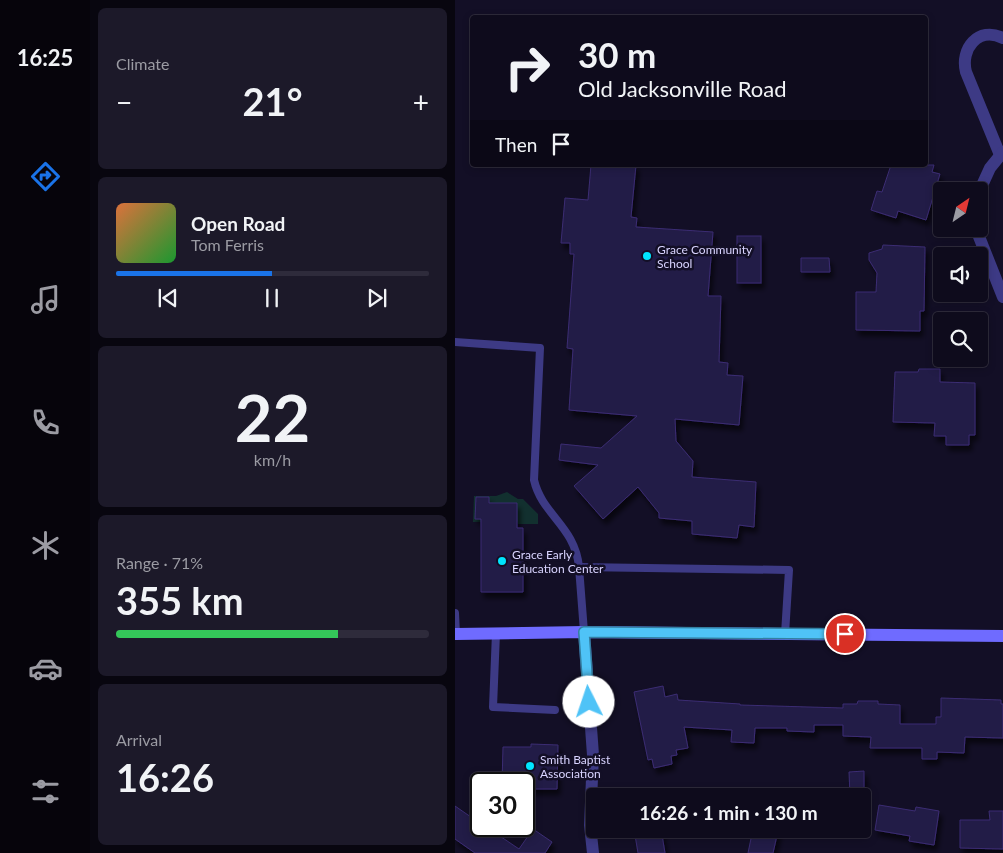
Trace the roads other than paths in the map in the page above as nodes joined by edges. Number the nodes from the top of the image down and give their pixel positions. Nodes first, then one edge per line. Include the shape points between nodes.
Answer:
1 (1003, 38) edge
2 (1001, 153) edge
3 (984, 182) edge
4 (980, 238) edge
5 (1003, 297) edge
6 (455, 342) edge
7 (579, 567) junction
8 (455, 613) edge
9 (584, 632) junction
10 (496, 633) junction
11 (455, 634) edge
12 (785, 634) junction
13 (1003, 636) edge
14 (555, 710) dead end
15 (593, 853) edge

1 - 2 street via 988,34 979,37 971,43 963,62
2 - 3 street
4 - 5 street
6 - 7 lane via 540,348 534,480 539,495 572,540
7 - 9 lane
7 - 12 lane via 789,570
8 - 11 lane
9 - 10 main road
9 - 12 main road
9 - 15 street via 593,755 590,825
10 - 11 main road
10 - 14 lane via 493,707
12 - 13 main road

